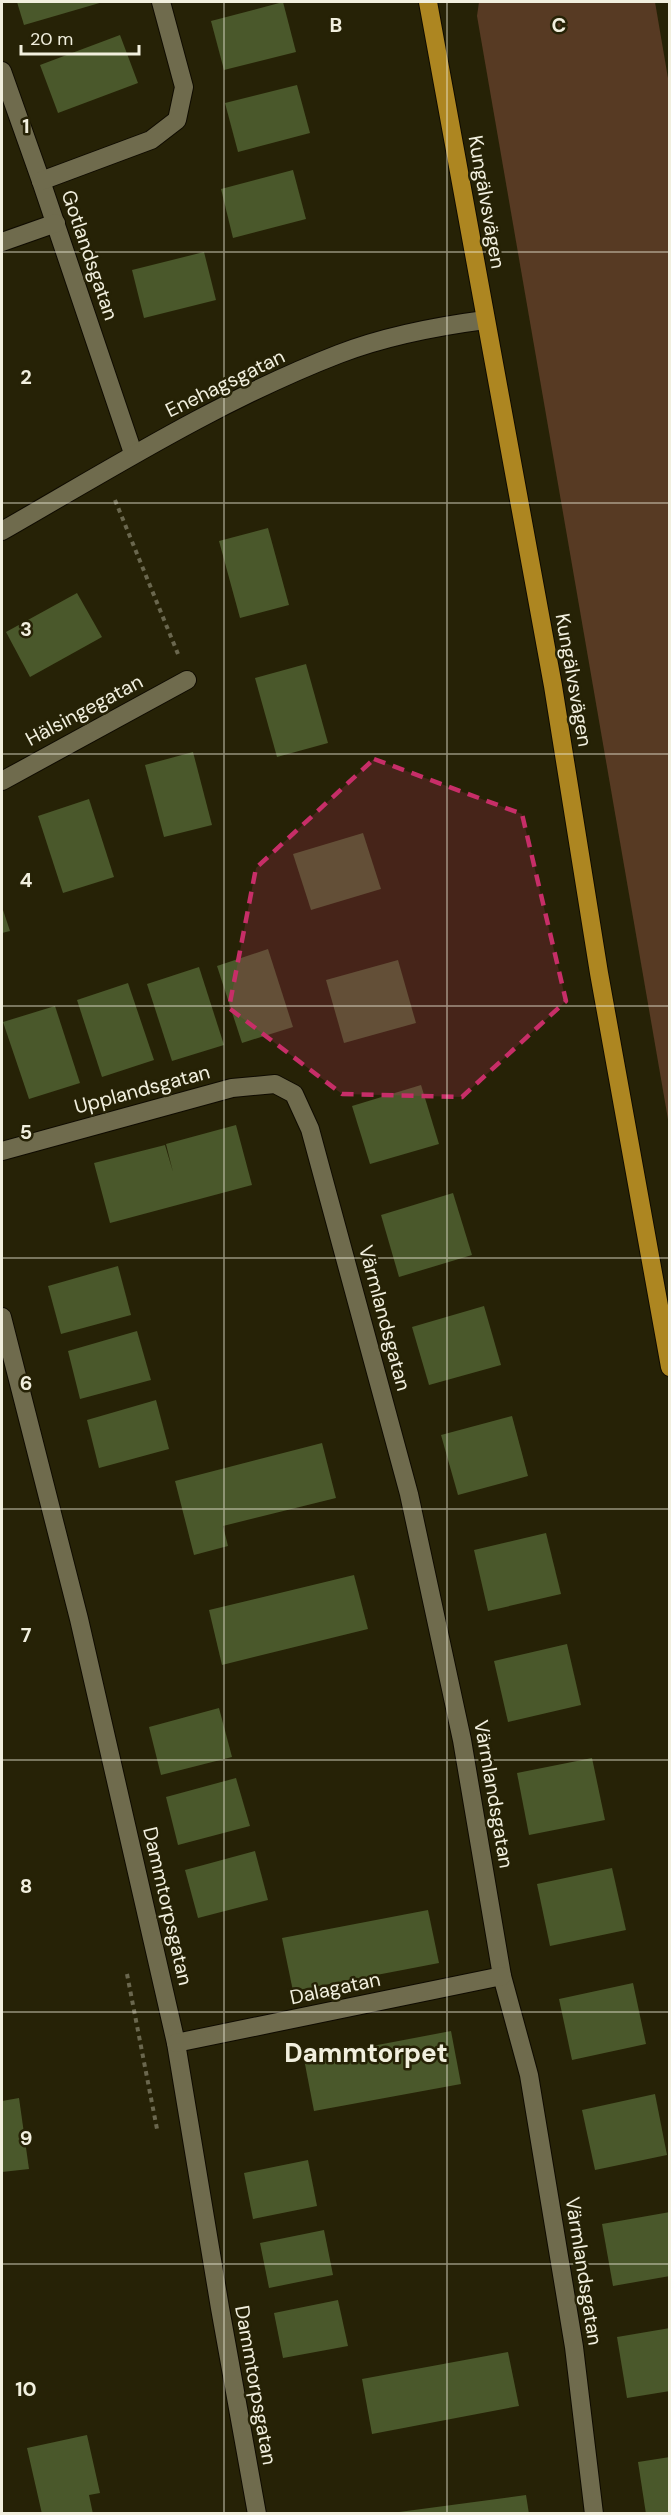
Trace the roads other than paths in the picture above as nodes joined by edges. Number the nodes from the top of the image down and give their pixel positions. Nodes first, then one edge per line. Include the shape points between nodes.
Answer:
1 (161, 2) edge
2 (428, 2) edge
3 (2, 71) edge
4 (41, 181) junction
5 (56, 223) junction
6 (2, 242) edge
7 (485, 320) junction
8 (133, 453) junction
9 (2, 531) edge
10 (187, 680) road end
11 (2, 781) edge
12 (294, 1094) joint
13 (2, 1151) edge
14 (2, 1317) edge
15 (669, 1367) edge
16 (502, 1976) junction
17 (176, 2043) junction
18 (257, 2514) edge
19 (594, 2514) edge

1 - 4 street via 184,87 177,120 151,140
2 - 7 main road, Kungälvsvägen
3 - 4 street, Gotlandsgatan
4 - 5 street, Gotlandsgatan
5 - 6 street
5 - 8 street, Gotlandsgatan
7 - 8 street, Enehagsgatan via 437,327 341,353
7 - 15 main road, Kungälvsvägen via 553,686
8 - 9 street, Enehagsgatan
10 - 11 street, Hälsingegatan
12 - 13 street, Upplandsgatan via 275,1084 232,1088
12 - 16 street, Värmlandsgatan via 310,1130 410,1494 462,1740
14 - 17 street, Dammtorpsgatan via 79,1619
16 - 17 street, Dalagatan
16 - 19 street, Värmlandsgatan via 529,2075 574,2347
17 - 18 street, Dammtorpsgatan

